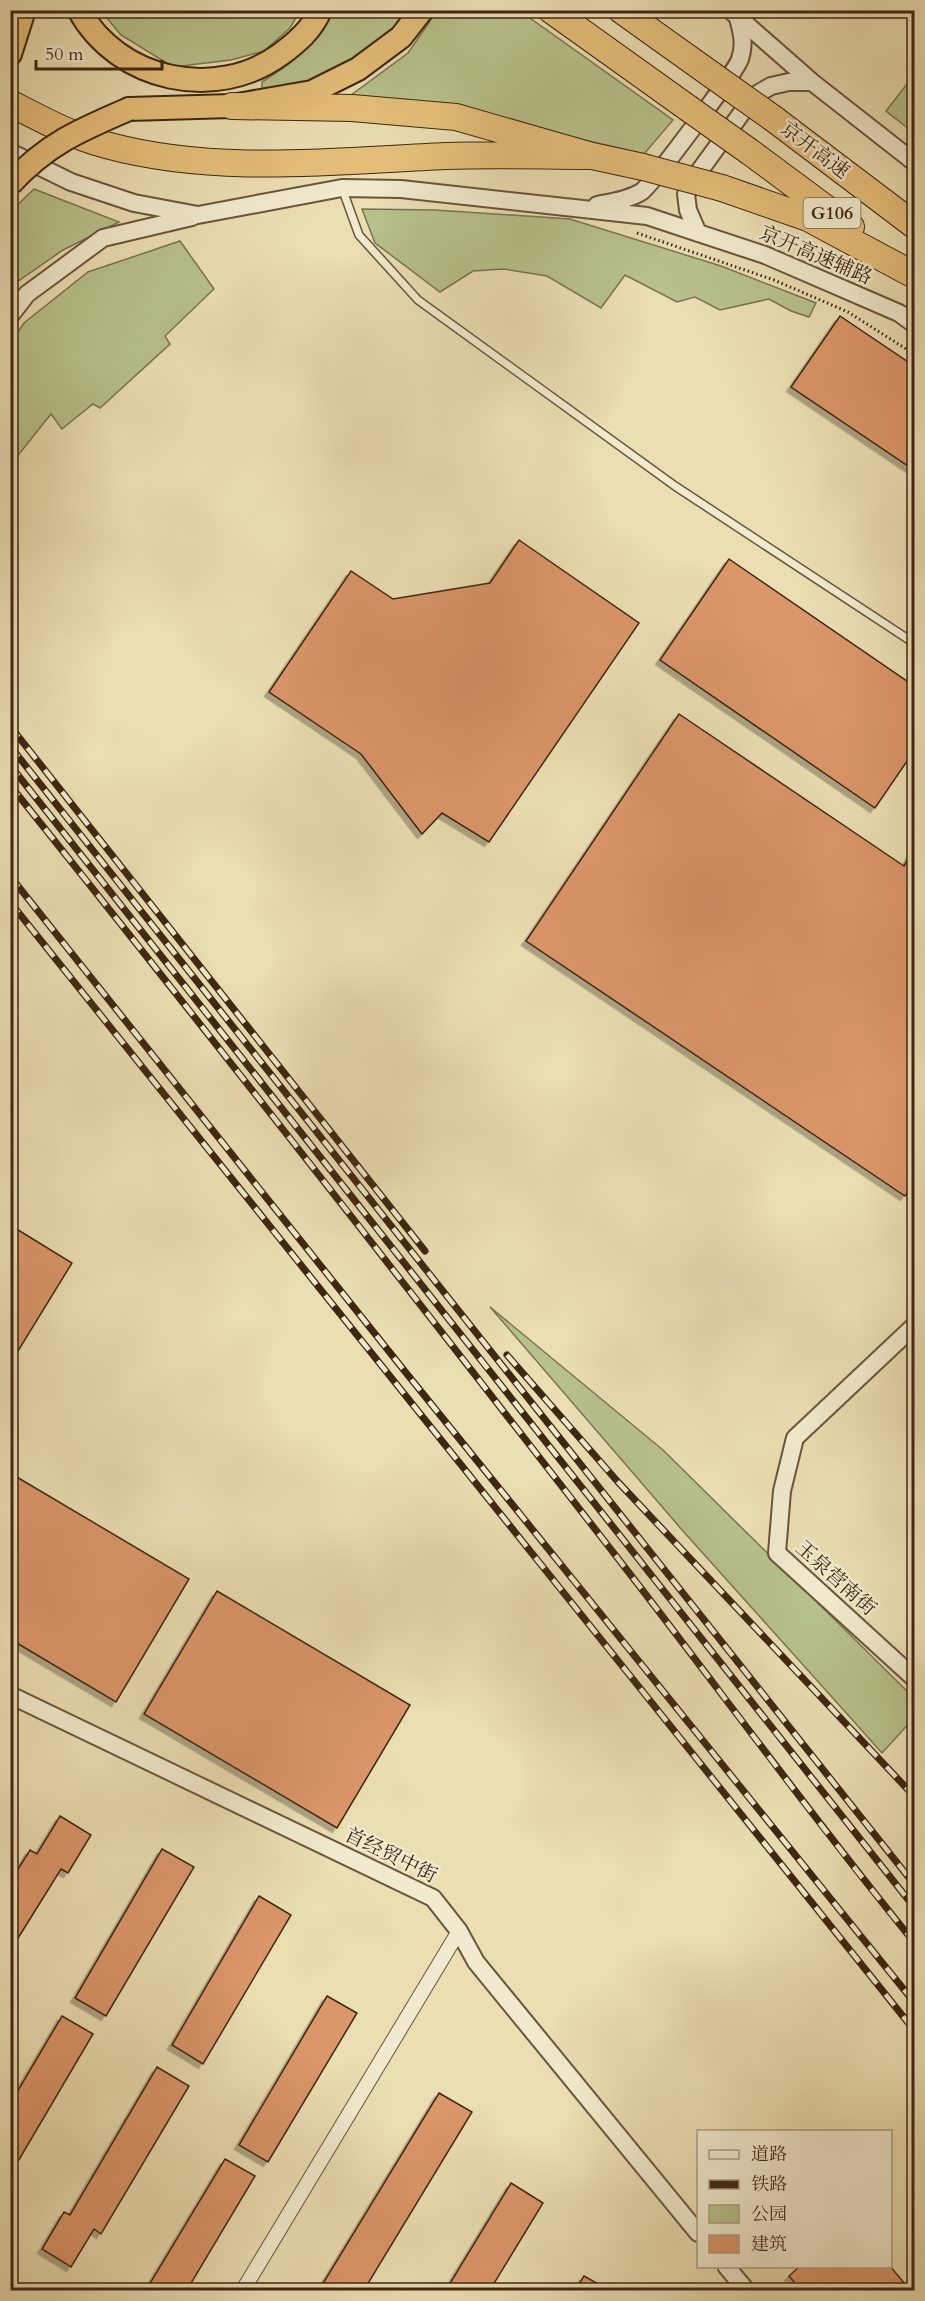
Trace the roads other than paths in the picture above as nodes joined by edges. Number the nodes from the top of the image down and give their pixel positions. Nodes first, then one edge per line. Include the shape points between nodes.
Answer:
1 (24, 10) edge
2 (79, 10) edge
3 (320, 10) edge
4 (422, 10) edge
5 (551, 10) edge
6 (621, 10) edge
7 (644, 10) edge
8 (734, 14) edge
9 (12, 48) edge
10 (712, 75) junction
11 (812, 82) junction
12 (10, 103) edge
13 (232, 106) junction
14 (10, 152) edge
15 (592, 156) junction
16 (915, 162) edge
17 (10, 184) edge
18 (342, 188) junction
19 (579, 208) junction
20 (198, 215) junction
21 (915, 225) edge
22 (698, 233) junction
23 (915, 274) edge
24 (10, 316) edge
25 (915, 324) edge
26 (915, 643) edge
27 (915, 1326) edge
28 (915, 1677) edge
29 (10, 1695) edge
30 (459, 1931) junction
31 (697, 2231) edge
32 (728, 2268) edge
33 (243, 2290) edge
34 (746, 2290) edge

1 - 9 highway
2 - 3 highway via 88,26 113,51 144,69 175,79 209,81 241,76 271,62 297,43
4 - 13 highway via 392,43 358,69 312,92
5 - 23 highway, 京开高速 / G106, bridge
6 - 10 highway
7 - 10 highway
8 - 11 street
8 - 19 street via 744,42 740,62 643,191 621,200
10 - 21 highway, 京开高速 / G106, bridge
11 - 16 street
11 - 22 street via 771,86 754,96 686,194
12 - 15 highway via 105,145 164,158 301,164 450,156
13 - 15 highway via 352,108 456,117
13 - 17 highway, bridge via 129,109 68,135
14 - 20 street via 71,182 134,203
15 - 23 highway, bridge via 722,188 808,218
18 - 19 street, 京开高速辅路 via 400,189
18 - 20 street, 京开高速辅路
18 - 26 lane via 359,235 418,300 675,486
19 - 22 street, 京开高速辅路 via 647,216
20 - 24 street, 京开高速辅路 via 103,238 27,294
22 - 25 street, 京开高速辅路 via 765,255 899,313
27 - 28 street, 玉泉营南街 via 795,1438 783,1491 777,1553
29 - 30 street, 首经贸中街 via 433,1898
30 - 31 street, 首经贸中街 via 476,1962
30 - 33 street
32 - 34 street

